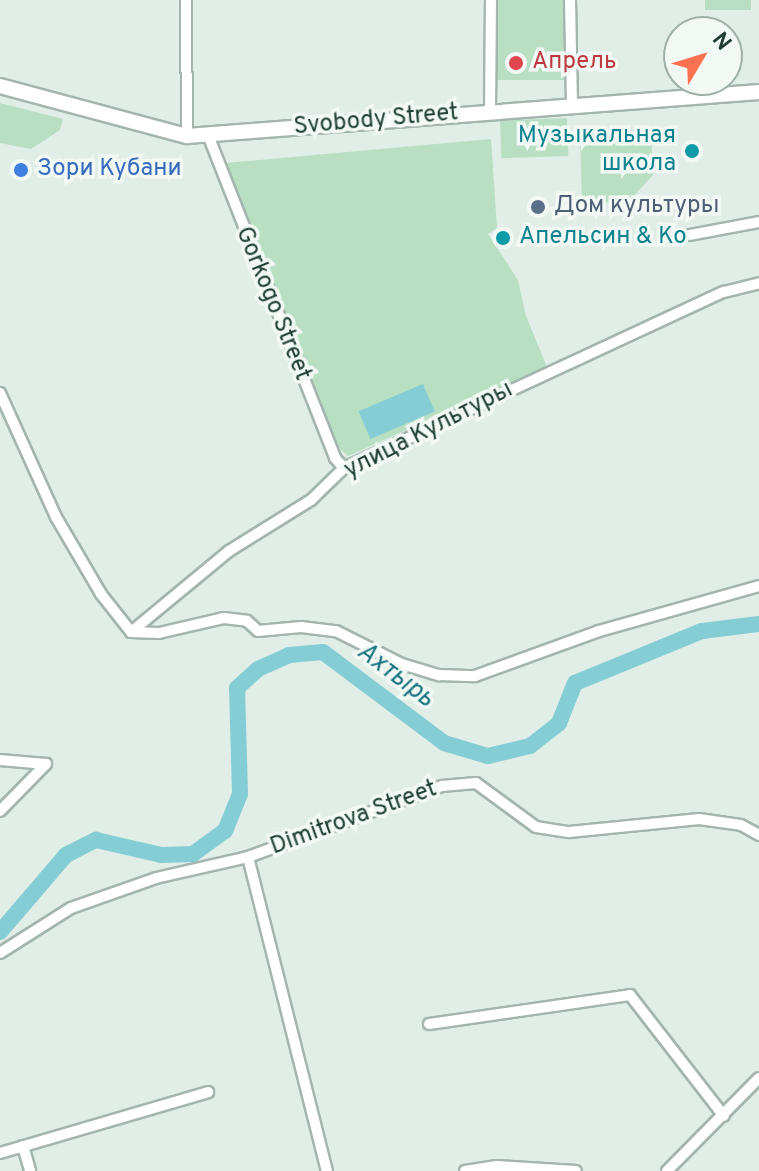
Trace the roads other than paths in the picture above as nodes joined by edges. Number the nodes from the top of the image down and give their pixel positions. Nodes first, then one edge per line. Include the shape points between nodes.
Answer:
1 (186, 0) edge
2 (491, 0) edge
3 (570, 0) edge
4 (0, 86) edge
5 (759, 92) edge
6 (572, 105) junction
7 (490, 111) junction
8 (208, 135) junction
9 (187, 136) junction
10 (759, 222) edge
11 (690, 235) dead end
12 (759, 283) edge
13 (0, 393) edge
14 (344, 468) junction
15 (759, 586) edge
16 (131, 632) junction
17 (0, 760) edge
18 (0, 811) edge
19 (759, 835) edge
20 (248, 857) junction
21 (0, 953) edge
22 (429, 1024) dead end
23 (759, 1078) edge
24 (208, 1092) dead end
25 (724, 1116) junction
26 (23, 1146) junction
27 (0, 1153) edge
28 (30, 1171) edge
29 (327, 1171) edge
30 (465, 1171) edge
31 (576, 1171) edge
32 (667, 1171) edge

1 - 9 street
2 - 7 street
3 - 6 street
4 - 9 street, Svobody Street
5 - 6 street, Svobody Street
6 - 7 street, Svobody Street
7 - 8 street, Svobody Street
8 - 9 street, Svobody Street
8 - 14 street, Gorkogo Street via 335,458
10 - 11 street
12 - 14 street, улица Культуры via 724,292
13 - 16 street via 56,517 101,594
14 - 16 street, улица Культуры via 311,500 229,551
15 - 16 street via 599,631 475,676 439,675 402,664 336,631 258,631 247,621 224,618 159,633
17 - 18 street via 46,764
19 - 20 street, Dimitrova Street via 741,825 699,819 569,832 536,827 476,783 442,786
20 - 21 street, Dimitrova Street via 156,878 71,908
20 - 29 street
22 - 25 street via 630,995
23 - 25 street
24 - 26 street
25 - 32 street
26 - 27 street
26 - 28 street
30 - 31 street via 497,1166

